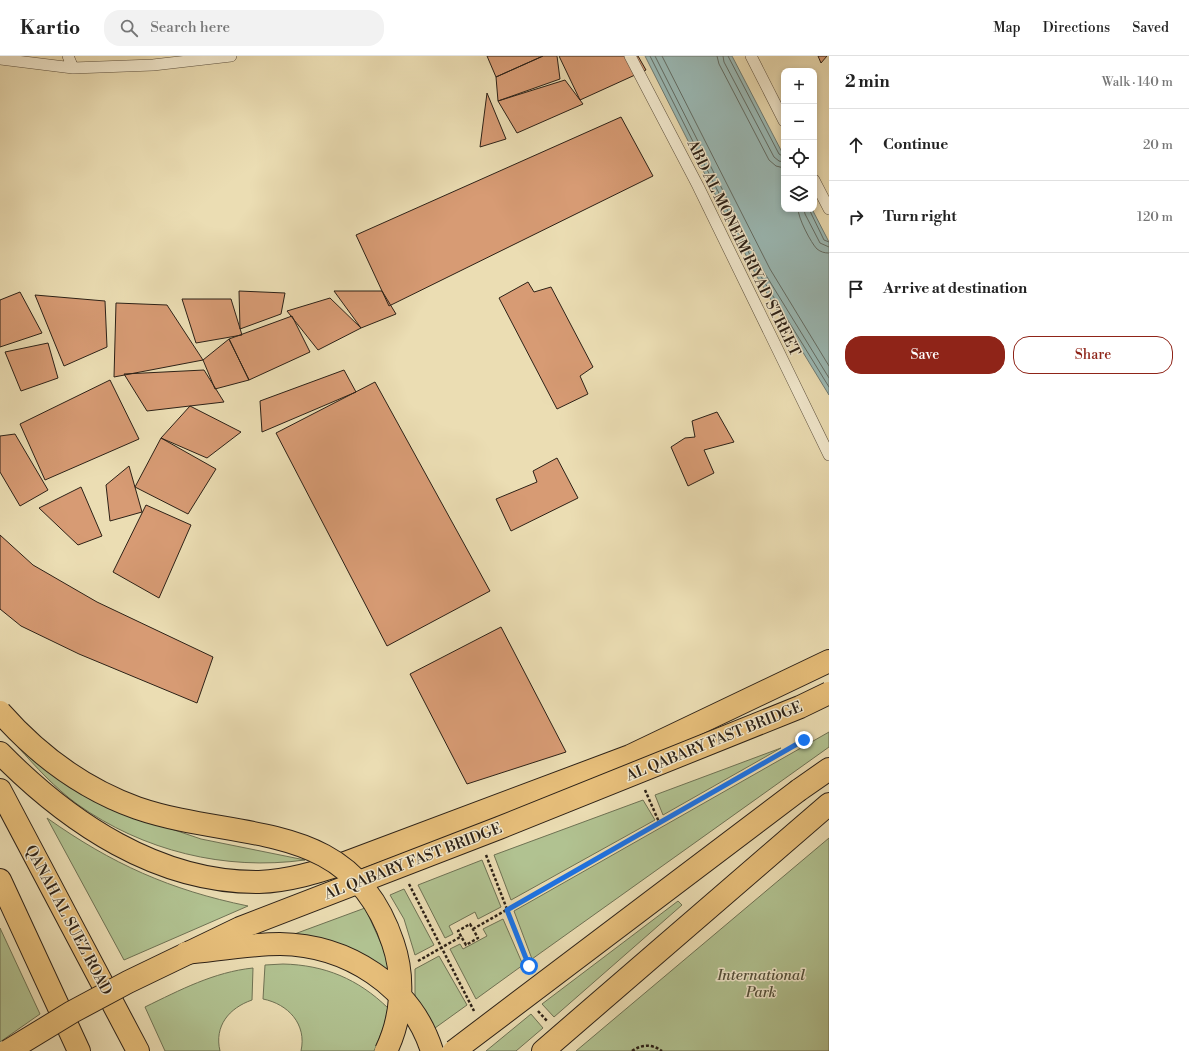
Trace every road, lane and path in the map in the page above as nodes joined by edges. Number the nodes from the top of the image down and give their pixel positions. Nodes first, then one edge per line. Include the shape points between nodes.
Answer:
1 (68, 56) edge
2 (231, 56) edge
3 (630, 56) edge
4 (751, 56) edge
5 (0, 59) edge
6 (73, 68) junction
7 (781, 115) edge
8 (817, 186) edge
9 (829, 209) edge
10 (829, 455) edge
11 (829, 661) edge
12 (829, 693) edge
13 (0, 712) edge
14 (804, 740) dead end
15 (0, 753) edge
16 (829, 769) edge
17 (0, 790) edge
18 (829, 804) edge
19 (484, 851) dead end
20 (0, 880) edge
21 (407, 880) dead end
22 (507, 910) junction
23 (473, 929) junction
24 (462, 936) junction
25 (442, 947) junction
26 (186, 953) junction
27 (418, 962) dead end
28 (523, 971) dead end
29 (480, 1007) dead end
30 (12, 1049) edge
31 (79, 1051) edge
32 (138, 1051) edge
33 (386, 1051) edge
34 (432, 1051) edge
35 (454, 1051) edge
36 (544, 1051) edge
37 (632, 1051) edge
38 (662, 1051) edge

1 - 6 lane
2 - 6 lane via 153,65
3 - 10 lane, ABD AL MONEIM RIYAD STREET via 698,186
4 - 7 lane
5 - 6 lane
8 - 9 lane
11 - 15 highway via 630,756 345,863 304,876 260,882 218,880 178,871 139,855 92,830 49,799
12 - 26 highway, AL QABARY FAST BRIDGE, bridge via 499,828 295,905
13 - 33 highway, bridge via 42,754 104,793 171,818 292,841 339,864 359,881 376,902 388,925 396,950 400,1002 396,1028
14 - 22 path
16 - 35 highway, bridge
17 - 32 highway, QANAH AL SUEZ ROAD
18 - 36 highway
19 - 22 path
20 - 31 highway
21 - 25 path
22 - 23 path
22 - 28 path via 529,966
23 - 24 path via 470,924 458,931
23 - 24 path via 478,938 466,945
24 - 25 path
25 - 27 path
25 - 29 path via 475,1012
26 - 30 highway, AL QABARY FAST BRIDGE, bridge via 72,1012
26 - 34 highway, bridge via 280,944 324,950 353,960 377,974 403,998
37 - 38 path via 644,1046

